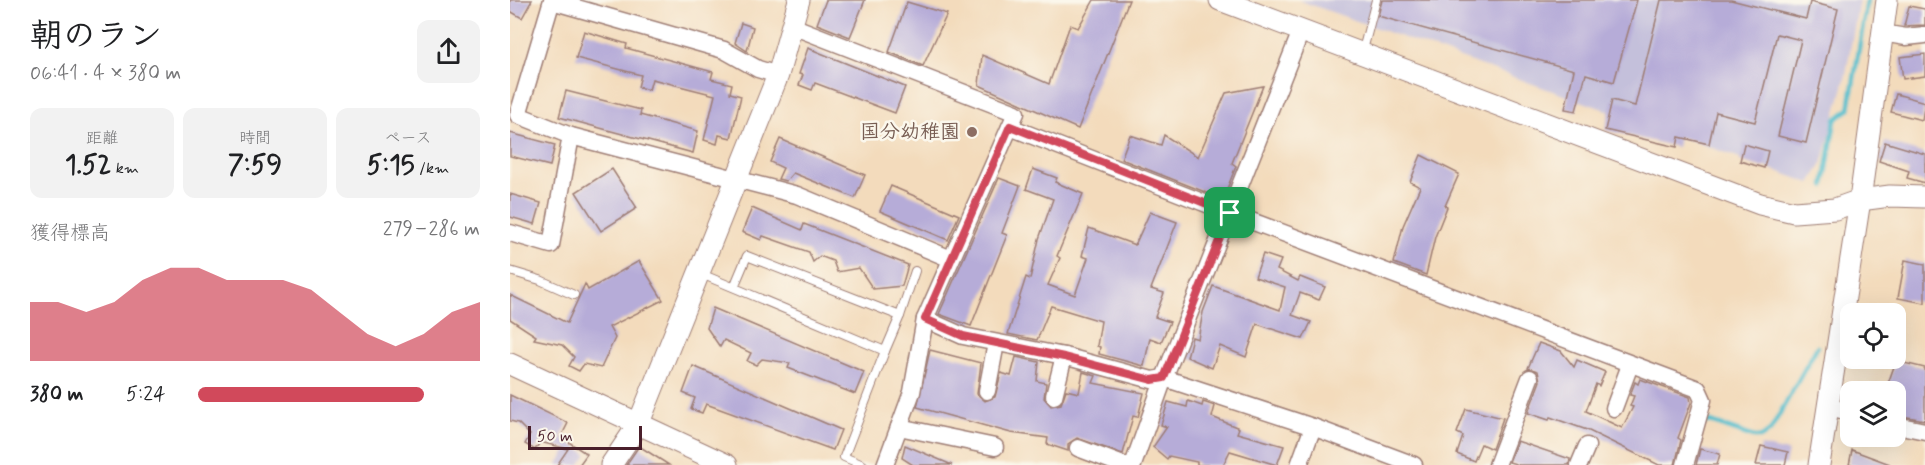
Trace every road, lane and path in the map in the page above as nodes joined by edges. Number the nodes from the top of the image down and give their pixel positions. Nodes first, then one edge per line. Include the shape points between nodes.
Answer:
1 (799, 0) edge
2 (1220, 0) edge
3 (1376, 0) edge
4 (1887, 0) edge
5 (552, 1) edge
6 (792, 26) junction
7 (1301, 32) junction
8 (1882, 33) junction
9 (1925, 35) edge
10 (1362, 54) junction
11 (778, 75) junction
12 (1010, 126) junction
13 (571, 136) junction
14 (736, 180) junction
15 (1925, 197) edge
16 (1860, 200) junction
17 (1230, 213) junction
18 (510, 233) edge
19 (951, 259) junction
20 (510, 271) edge
21 (915, 271) dead end
22 (699, 272) junction
23 (734, 287) junction
24 (574, 295) dead end
25 (900, 316) junction
26 (925, 319) junction
27 (996, 344) junction
28 (885, 351) junction
29 (1064, 357) junction
30 (510, 363) edge
31 (1630, 365) junction
32 (1164, 378) junction
33 (1530, 378) dead end
34 (987, 391) dead end
35 (1054, 396) dead end
36 (1828, 406) junction
37 (1614, 408) dead end
38 (1840, 410) edge
39 (638, 425) junction
40 (899, 427) junction
41 (1313, 427) junction
42 (1906, 427) edge
43 (1925, 431) edge
44 (1587, 446) dead end
45 (995, 447) dead end
46 (1078, 448) dead end
47 (1406, 464) edge
48 (611, 465) edge
49 (727, 465) edge
50 (863, 465) edge
51 (885, 465) edge
52 (1123, 465) edge
53 (1133, 465) edge
54 (1299, 465) edge
55 (1497, 465) edge
56 (1579, 465) edge
57 (1685, 465) edge
58 (1819, 465) edge

1 - 6 street
2 - 7 street
3 - 10 lane
4 - 8 street
5 - 11 street via 724,50
5 - 13 street via 518,115
6 - 11 street
6 - 12 street via 1016,113
7 - 10 street
7 - 17 street
8 - 9 street
8 - 16 street
10 - 16 street via 1760,204 1794,212 1834,209
11 - 14 street
12 - 17 street
12 - 19 street
13 - 14 street
13 - 18 street via 551,245
14 - 19 street via 797,195
14 - 22 street
15 - 16 street
16 - 36 street
17 - 31 street
17 - 32 street
19 - 26 street
20 - 24 lane
21 - 25 lane
22 - 23 lane
22 - 39 street
23 - 25 lane via 747,256
23 - 28 lane
25 - 28 lane
26 - 27 street via 963,336
26 - 40 street via 912,392
27 - 29 street
27 - 34 street
28 - 50 lane via 844,457
29 - 32 street via 1152,380
29 - 35 street
30 - 39 street
31 - 37 street
31 - 57 street via 1698,389 1704,400
32 - 41 street
32 - 53 street
33 - 55 street
36 - 38 street
36 - 58 street
39 - 48 street
39 - 49 street
40 - 45 street
40 - 51 street
41 - 47 street
41 - 54 street
42 - 43 street
44 - 56 street
46 - 52 street

